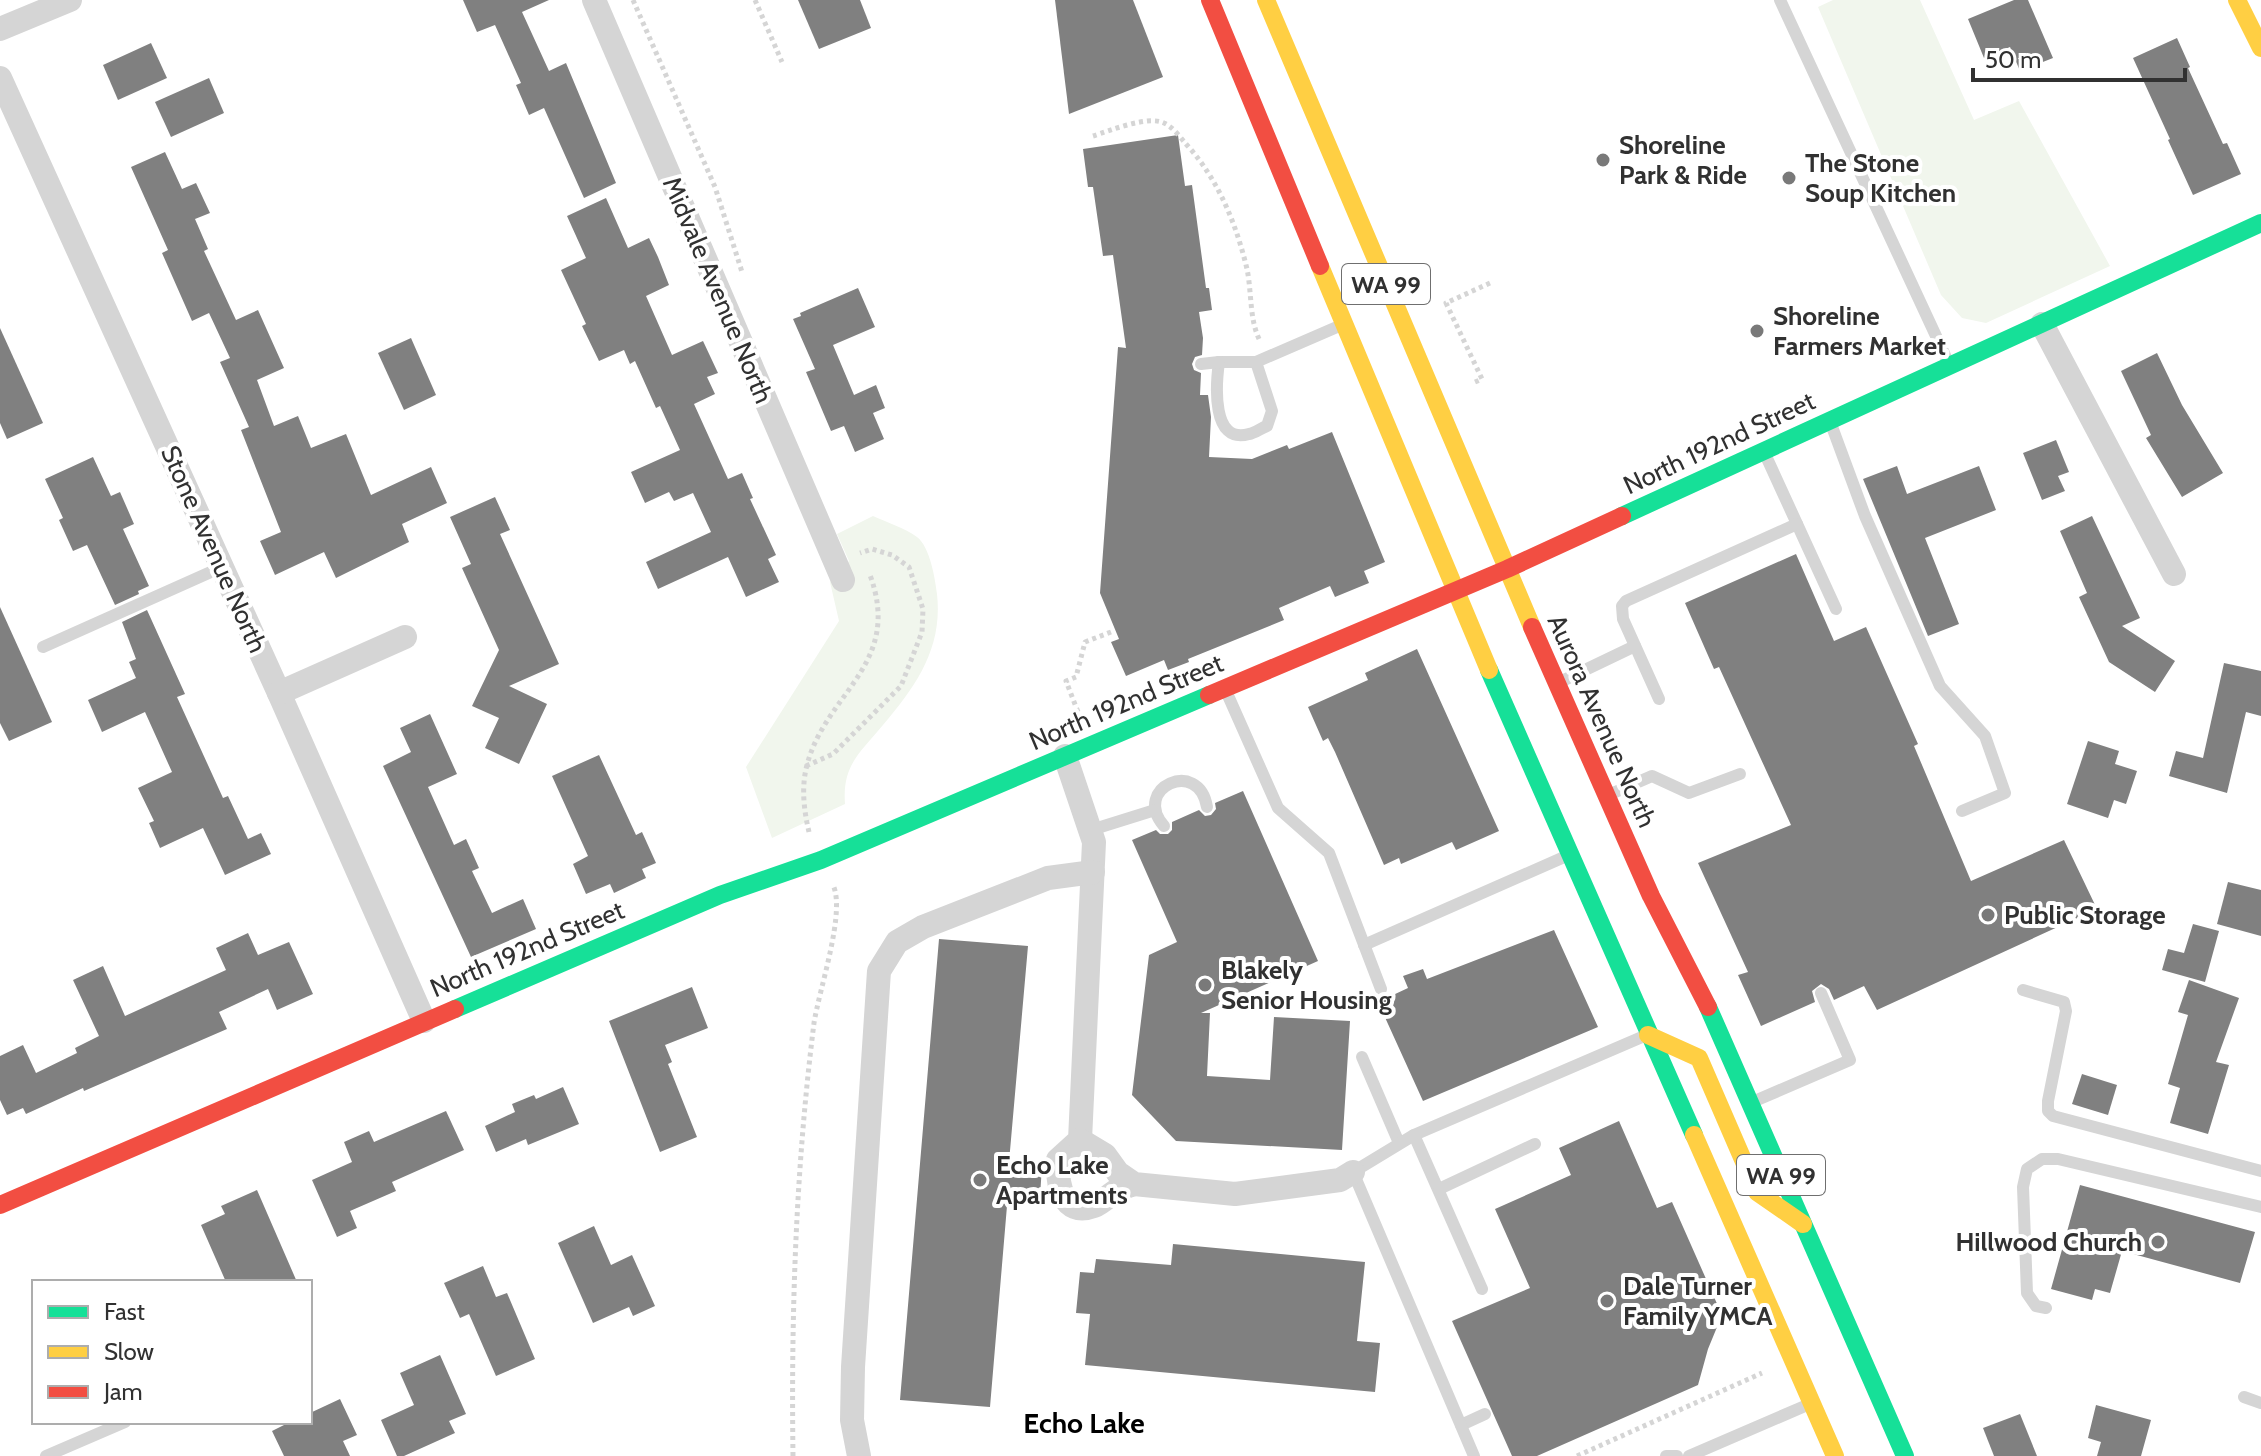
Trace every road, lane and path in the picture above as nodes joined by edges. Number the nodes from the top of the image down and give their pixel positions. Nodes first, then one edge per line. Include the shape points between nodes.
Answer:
1 (70, 0) edge
2 (594, 0) edge
3 (633, 0) edge
4 (755, 0) edge
5 (1210, 0) edge
6 (1266, 0) edge
7 (1780, 0) edge
8 (2237, 0) edge
9 (0, 29) edge
10 (2261, 48) edge
11 (782, 62) dead end
12 (0, 78) edge
13 (1093, 136) dead end
14 (2261, 223) edge
15 (1490, 283) dead end
16 (746, 285) dead end
17 (1344, 324) junction
18 (2042, 324) junction
19 (1261, 360) junction
20 (1219, 362) junction
21 (1201, 364) dead end
22 (1950, 366) junction
23 (1475, 382) dead end
24 (1830, 421) junction
25 (1764, 451) junction
26 (1797, 524) junction
27 (856, 541) dead end
28 (862, 553) junction
29 (831, 554) junction
30 (222, 567) junction
31 (1507, 569) junction
32 (2174, 574) dead end
33 (843, 580) dead end
34 (1454, 591) junction
35 (1836, 609) dead end
36 (1111, 632) dead end
37 (405, 637) dead end
38 (1635, 646) junction
39 (43, 647) dead end
40 (1557, 683) junction
41 (1224, 688) junction
42 (279, 693) junction
43 (1659, 699) dead end
44 (1078, 712) dead end
45 (1065, 756) junction
46 (806, 766) junction
47 (1740, 774) dead end
48 (1606, 795) junction
49 (1207, 807) dead end
50 (1155, 810) junction
51 (1962, 811) dead end
52 (1164, 826) dead end
53 (1091, 830) junction
54 (809, 833) dead end
55 (1570, 855) junction
56 (1093, 872) junction
57 (832, 882) dead end
58 (1364, 945) junction
59 (1381, 989) dead end
60 (2023, 990) dead end
61 (1821, 993) dead end
62 (424, 1021) junction
63 (1648, 1035) junction
64 (1362, 1057) dead end
65 (1750, 1103) junction
66 (1414, 1135) junction
67 (1080, 1140) junction
68 (1399, 1143) junction
69 (1535, 1144) dead end
70 (2261, 1171) edge
71 (1353, 1172) junction
72 (1134, 1184) junction
73 (1439, 1189) junction
74 (0, 1205) edge
75 (2261, 1207) edge
76 (1803, 1224) junction
77 (1482, 1289) dead end
78 (2046, 1308) dead end
79 (1756, 1375) dead end
80 (2244, 1397) dead end
81 (1812, 1403) junction
82 (2261, 1403) edge
83 (1485, 1414) dead end
84 (120, 1424) edge
85 (1461, 1425) junction
86 (1711, 1447) junction
87 (46, 1456) edge
88 (793, 1456) edge
89 (859, 1456) edge
90 (1474, 1456) edge
91 (1577, 1456) edge
92 (1666, 1456) edge
93 (1677, 1456) edge
94 (1689, 1456) edge
95 (1723, 1456) edge
96 (1835, 1456) edge
97 (1905, 1456) edge

1 - 9 street
2 - 29 street, Midvale Avenue North
3 - 16 path via 715,187
4 - 11 path
5 - 17 main road, WA 99
6 - 31 main road, Aurora Avenue North / WA 99
7 - 22 lane
8 - 10 main road
12 - 30 street, Stone Avenue North
13 - 19 path via 1123,126 1164,122 1204,164 1240,244
14 - 18 main road, North 192nd Street
15 - 23 path via 1446,303 1482,379
17 - 19 lane
17 - 34 main road, WA 99
18 - 22 main road, North 192nd Street
18 - 32 street
19 - 20 lane
19 - 20 lane via 1272,411 1267,426 1247,435 1224,428
20 - 21 lane
22 - 24 main road, North 192nd Street
24 - 25 main road, North 192nd Street
24 - 51 lane via 1865,516 1940,686 1985,736 2005,793
25 - 26 lane
25 - 31 main road, North 192nd Street
26 - 35 lane
26 - 38 lane via 1626,601 1623,619
27 - 28 path
28 - 29 path
28 - 46 path via 879,614 873,651 820,734
28 - 46 path via 872,549 909,567 923,609 922,632 901,686 833,754
29 - 33 street, Midvale Avenue North
30 - 39 lane
30 - 42 street, Stone Avenue North
31 - 34 main road, North 192nd Street
31 - 40 main road, Aurora Avenue North / WA 99
34 - 41 main road, North 192nd Street
34 - 55 main road, WA 99
36 - 44 path via 1085,642 1076,677 1066,681
37 - 42 street
38 - 40 lane
38 - 43 lane
40 - 48 main road, Aurora Avenue North / WA 99
41 - 45 main road, North 192nd Street
41 - 58 lane via 1278,808 1329,853
42 - 62 street, Stone Avenue North
45 - 53 street
45 - 62 main road, North 192nd Street
46 - 54 path via 803,804
47 - 48 lane via 1689,793 1652,776
48 - 65 main road, Aurora Avenue North / WA 99
49 - 50 lane via 1197,786 1180,781 1164,787
50 - 52 lane
50 - 53 lane
53 - 56 street
55 - 58 lane
55 - 63 main road, WA 99
56 - 67 street
56 - 89 street via 1048,878 923,927 897,942 879,971 853,1367 852,1420
57 - 88 path via 837,894 801,1134
58 - 59 lane
60 - 70 lane via 2064,1002 2048,1101 2053,1116
61 - 65 lane via 1850,1060
62 - 74 main road, North 192nd Street
63 - 66 lane
63 - 76 main road via 1699,1058 1757,1192
63 - 81 main road, WA 99
64 - 68 lane
65 - 76 main road, Aurora Avenue North / WA 99
66 - 68 lane
66 - 73 lane
67 - 72 street via 1105,1155
67 - 72 street via 1058,1160 1057,1180 1066,1202 1077,1208 1094,1206
68 - 71 lane
69 - 73 lane
71 - 72 street via 1340,1180 1235,1194
71 - 85 lane
73 - 77 lane
75 - 78 lane via 2042,1159 2027,1169 2023,1187 2027,1293 2036,1306
76 - 97 main road, Aurora Avenue North / WA 99
79 - 91 path
80 - 82 lane
81 - 86 lane
81 - 96 main road, WA 99
83 - 85 lane
84 - 87 lane
85 - 90 lane
86 - 94 lane
86 - 95 lane
92 - 93 lane

